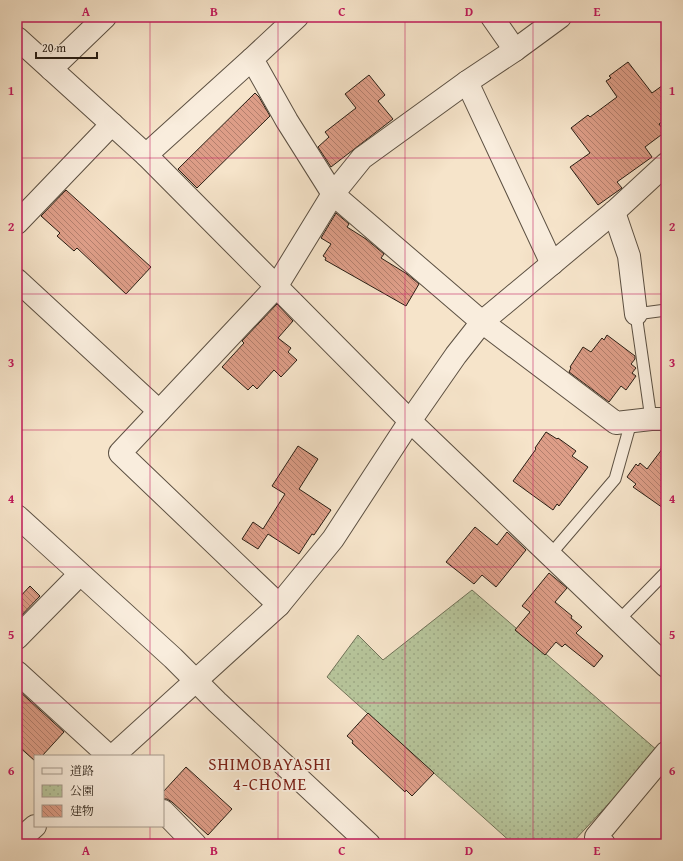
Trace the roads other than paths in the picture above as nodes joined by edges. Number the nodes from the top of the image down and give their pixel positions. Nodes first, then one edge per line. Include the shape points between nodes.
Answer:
1 (105, 17) edge
2 (297, 17) edge
3 (492, 17) edge
4 (560, 17) edge
5 (17, 38) edge
6 (515, 50) junction
7 (252, 60) junction
8 (51, 69) junction
9 (467, 82) junction
10 (112, 124) junction
11 (146, 155) junction
12 (663, 174) edge
13 (334, 194) junction
14 (614, 212) junction
15 (17, 222) edge
16 (552, 264) junction
17 (17, 280) edge
18 (276, 287) junction
19 (666, 310) edge
20 (636, 314) junction
21 (482, 322) junction
22 (159, 411) junction
23 (649, 420) edge
24 (410, 421) junction
25 (17, 516) edge
26 (550, 555) junction
27 (666, 572) edge
28 (80, 574) junction
29 (279, 605) junction
30 (618, 621) junction
31 (17, 638) edge
32 (666, 666) edge
33 (17, 672) edge
34 (196, 681) junction
35 (666, 753) edge
36 (108, 755) edge
37 (113, 755) edge
38 (164, 812) edge
39 (34, 827) edge
40 (17, 842) edge
41 (195, 844) edge
42 (370, 844) edge
43 (604, 844) edge

1 - 8 street
2 - 7 street
3 - 6 street
4 - 6 street
5 - 8 street
6 - 9 street
7 - 11 street
7 - 13 street
8 - 10 street
9 - 13 street via 362,158
9 - 16 street
10 - 11 street
10 - 15 street
11 - 18 street
12 - 14 street
13 - 18 street
13 - 21 street
14 - 16 street
14 - 20 street via 629,256
16 - 21 street
17 - 22 street
18 - 22 street
18 - 24 street
19 - 20 lane
20 - 23 lane
21 - 23 street via 616,424
21 - 24 street
22 - 29 street via 120,453
23 - 26 lane via 615,478
24 - 26 street
24 - 29 street via 333,539
25 - 28 street
26 - 30 street
27 - 30 lane
28 - 31 street
28 - 34 street
29 - 34 street
30 - 32 street
33 - 36 street
34 - 37 street
34 - 42 street
35 - 43 street via 596,837
38 - 41 street
39 - 40 street

